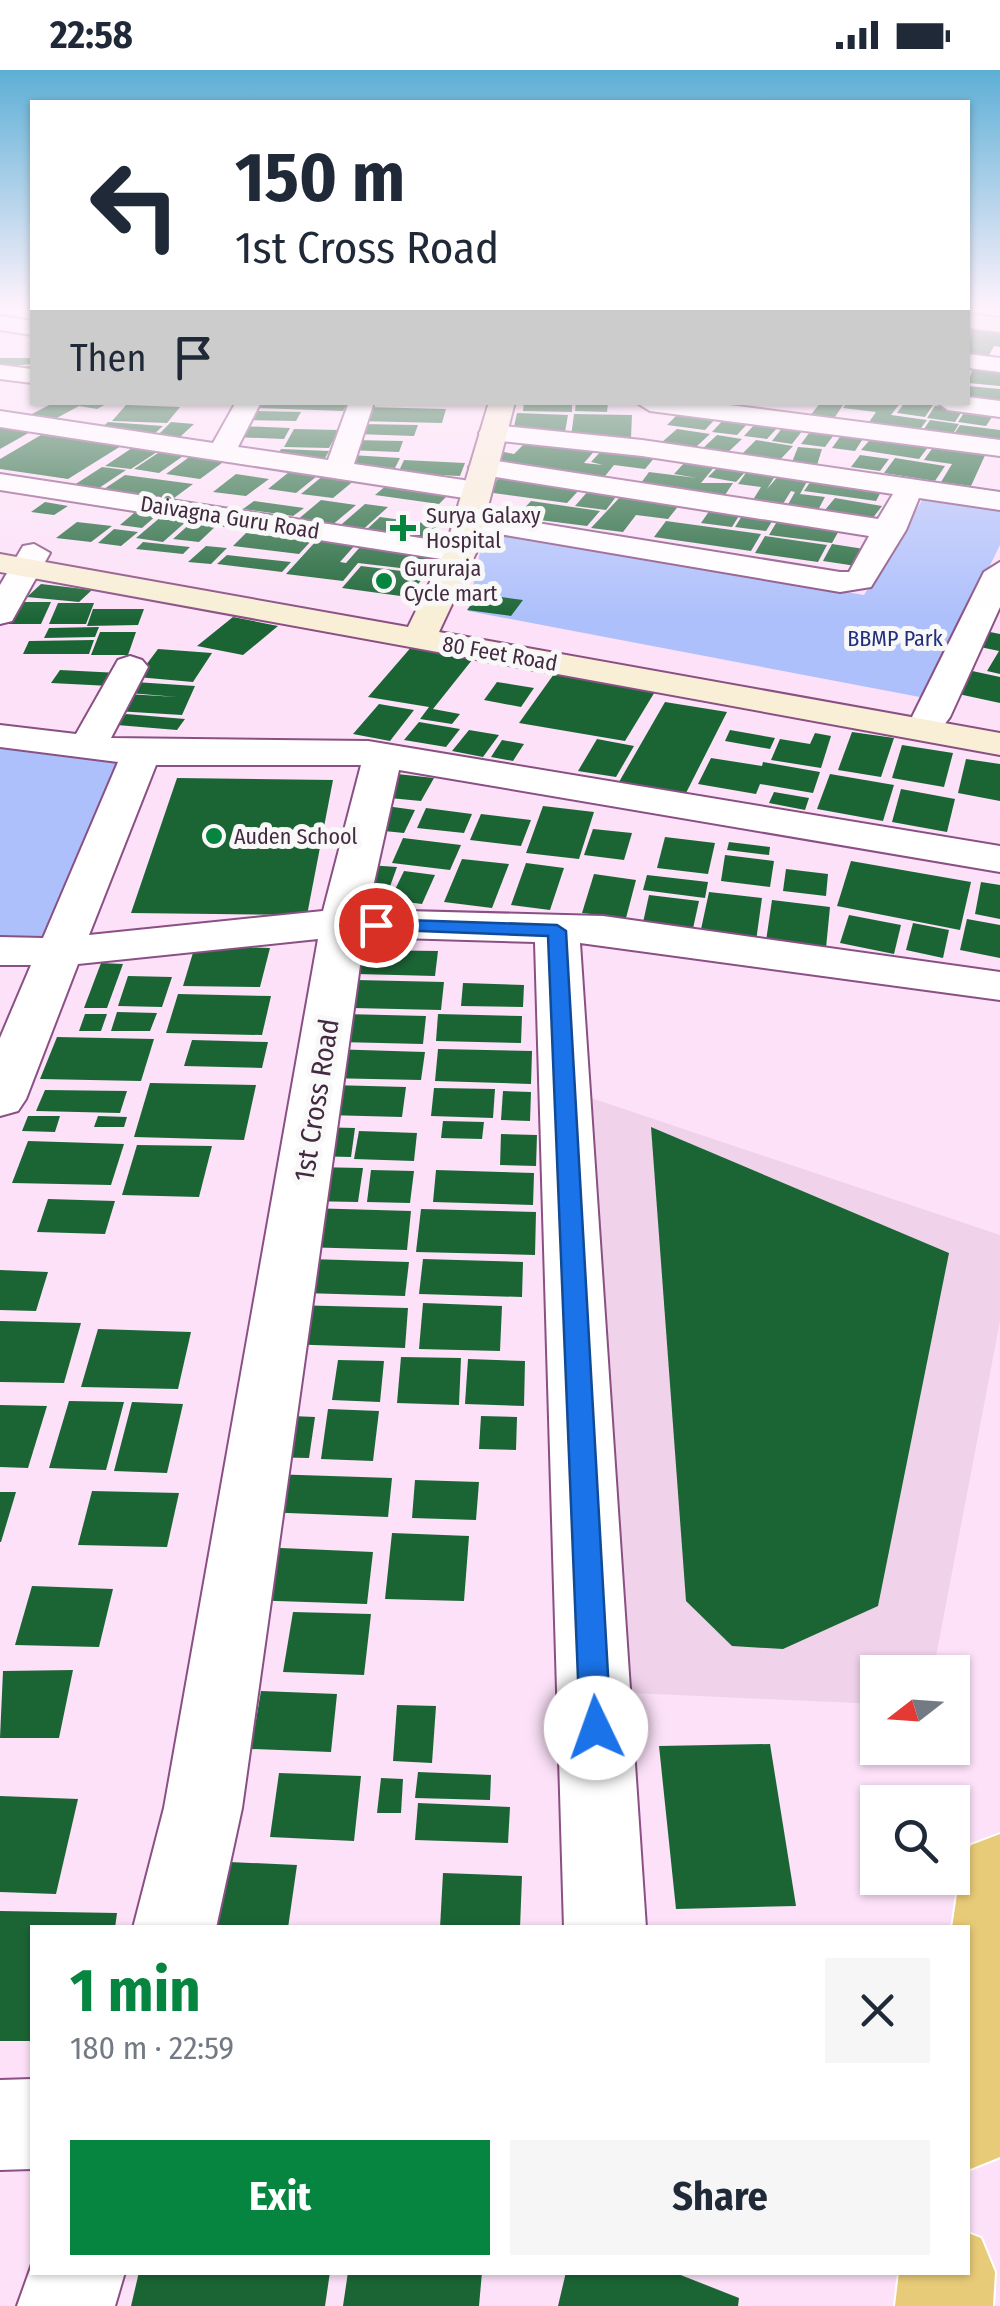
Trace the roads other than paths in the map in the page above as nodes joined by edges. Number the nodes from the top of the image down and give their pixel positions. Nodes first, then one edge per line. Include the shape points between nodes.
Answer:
1 (244, 411) edge
2 (359, 411) edge
3 (499, 411) edge
4 (649, 411) edge
5 (715, 411) edge
6 (0, 419) edge
7 (492, 434) junction
8 (642, 448) junction
9 (1000, 448) edge
10 (221, 453) junction
11 (338, 471) junction
12 (0, 482) edge
13 (910, 488) junction
14 (476, 493) junction
15 (1000, 501) edge
16 (890, 530) junction
17 (460, 553) junction
18 (12, 561) edge
19 (1000, 572) edge
20 (0, 614) edge
21 (421, 632) junction
22 (130, 667) dead end
23 (931, 717) junction
24 (1000, 729) edge
25 (0, 736) edge
26 (1000, 744) edge
27 (87, 748) junction
28 (141, 753) junction
29 (383, 756) junction
30 (1000, 859) edge
31 (342, 924) junction
32 (557, 931) junction
33 (0, 951) edge
34 (60, 952) junction
35 (1000, 986) edge
36 (0, 1098) edge
37 (1000, 1874) edge
38 (175, 1925) edge
39 (605, 1925) edge
40 (970, 2109) edge
41 (30, 2124) edge
42 (0, 2125) edge
43 (76, 2275) edge
44 (947, 2275) edge
45 (66, 2306) edge
46 (944, 2306) edge

1 - 10 street
2 - 11 street
3 - 7 main road
4 - 8 street
5 - 9 street
6 - 10 street via 103,423
7 - 8 street
7 - 14 main road
8 - 13 street
10 - 11 street
11 - 14 street
12 - 17 street, Daivagna Guru Road
13 - 15 street
13 - 16 street
14 - 16 street
14 - 16 street via 840,582 860,580
14 - 17 main road
17 - 21 main road
18 - 20 street
18 - 21 main road, 80 Feet Road
19 - 23 street
21 - 23 main road, 80 Feet Road
21 - 26 main road, 80 Feet Road
22 - 27 street
23 - 24 main road, 80 Feet Road
25 - 27 street
27 - 28 street
28 - 29 street
28 - 34 street
29 - 30 street
29 - 31 street, 1st Cross Road
31 - 32 street
31 - 34 street
31 - 38 street, 1st Cross Road via 203,1808
32 - 35 street via 603,930
32 - 39 street
33 - 34 street
34 - 36 street
37 - 40 highway
41 - 42 street
43 - 45 street
44 - 46 highway

